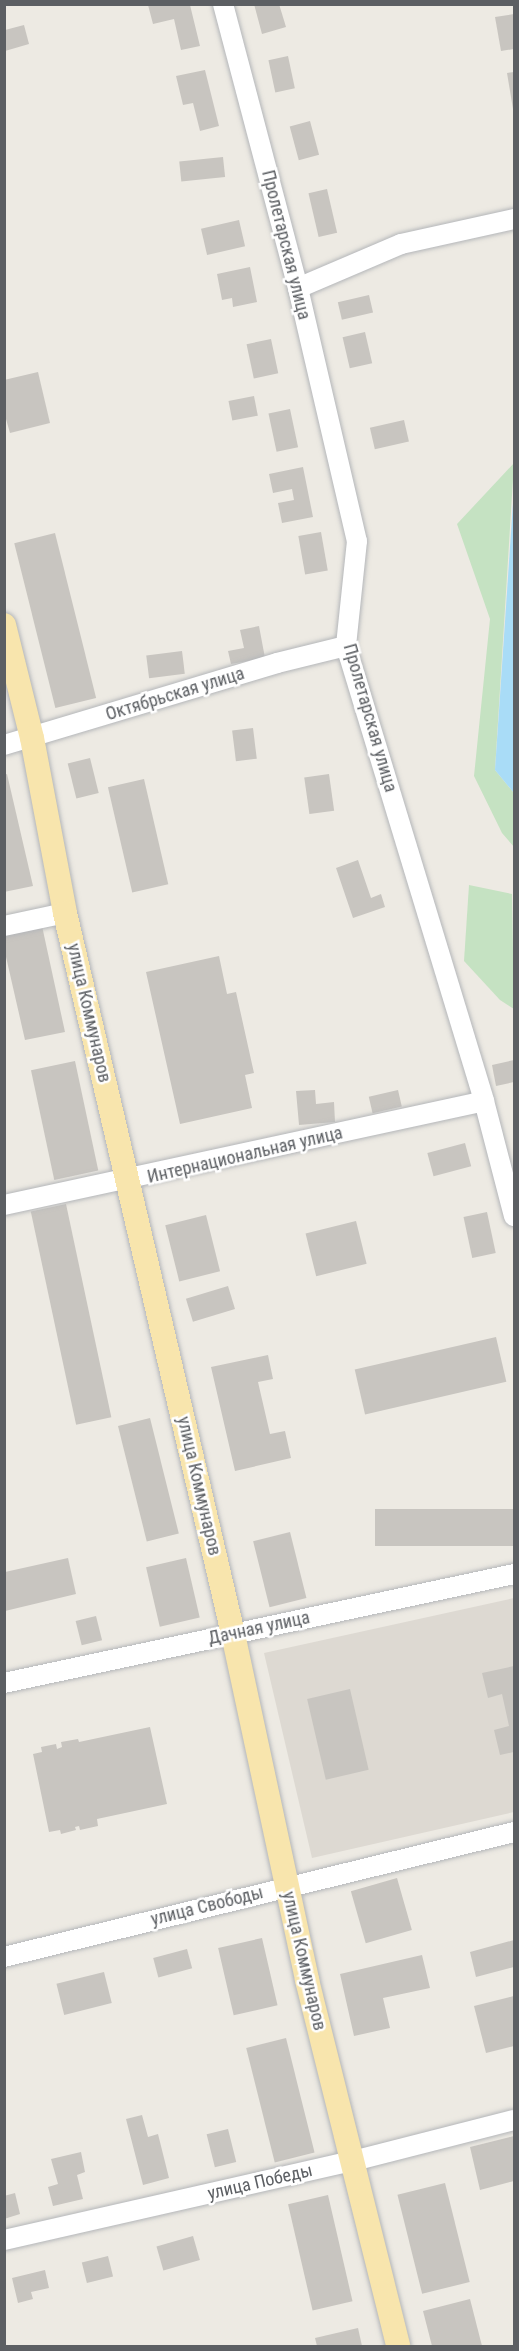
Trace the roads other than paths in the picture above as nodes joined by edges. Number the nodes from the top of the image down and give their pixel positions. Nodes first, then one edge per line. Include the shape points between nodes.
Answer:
1 (224, 4) edge
2 (514, 219) edge
3 (298, 288) junction
4 (4, 625) edge
5 (346, 646) junction
6 (32, 738) junction
7 (4, 745) edge
8 (65, 913) junction
9 (4, 926) edge
10 (484, 1101) junction
11 (128, 1181) junction
12 (4, 1205) edge
13 (514, 1216) edge
14 (514, 1574) edge
15 (233, 1634) junction
16 (4, 1683) edge
17 (514, 1833) edge
18 (287, 1886) junction
19 (4, 1957) edge
20 (514, 2120) edge
21 (353, 2161) junction
22 (4, 2240) edge
23 (398, 2346) edge

1 - 3 street, Пролетарская улица
2 - 3 street via 401,244
3 - 5 street, Пролетарская улица via 357,540
4 - 6 main road, улица Коммунаров
5 - 6 street, Октябрьская улица via 277,663
5 - 10 street, Пролетарская улица
6 - 7 street, Октябрьская улица
6 - 8 main road, улица Коммунаров
8 - 9 street
8 - 11 main road, улица Коммунаров
10 - 11 street, Интернациональная улица
10 - 13 street, Пролетарская улица
11 - 12 street, Интернациональная улица
11 - 15 main road, улица Коммунаров
14 - 15 street, Дачная улица
15 - 16 street, Дачная улица
15 - 18 main road, улица Коммунаров
17 - 18 street, улица Свободы
18 - 19 street, улица Свободы
18 - 21 main road, улица Коммунаров
20 - 21 street, улица Победы
21 - 22 street, улица Победы
21 - 23 main road, улица Коммунаров

